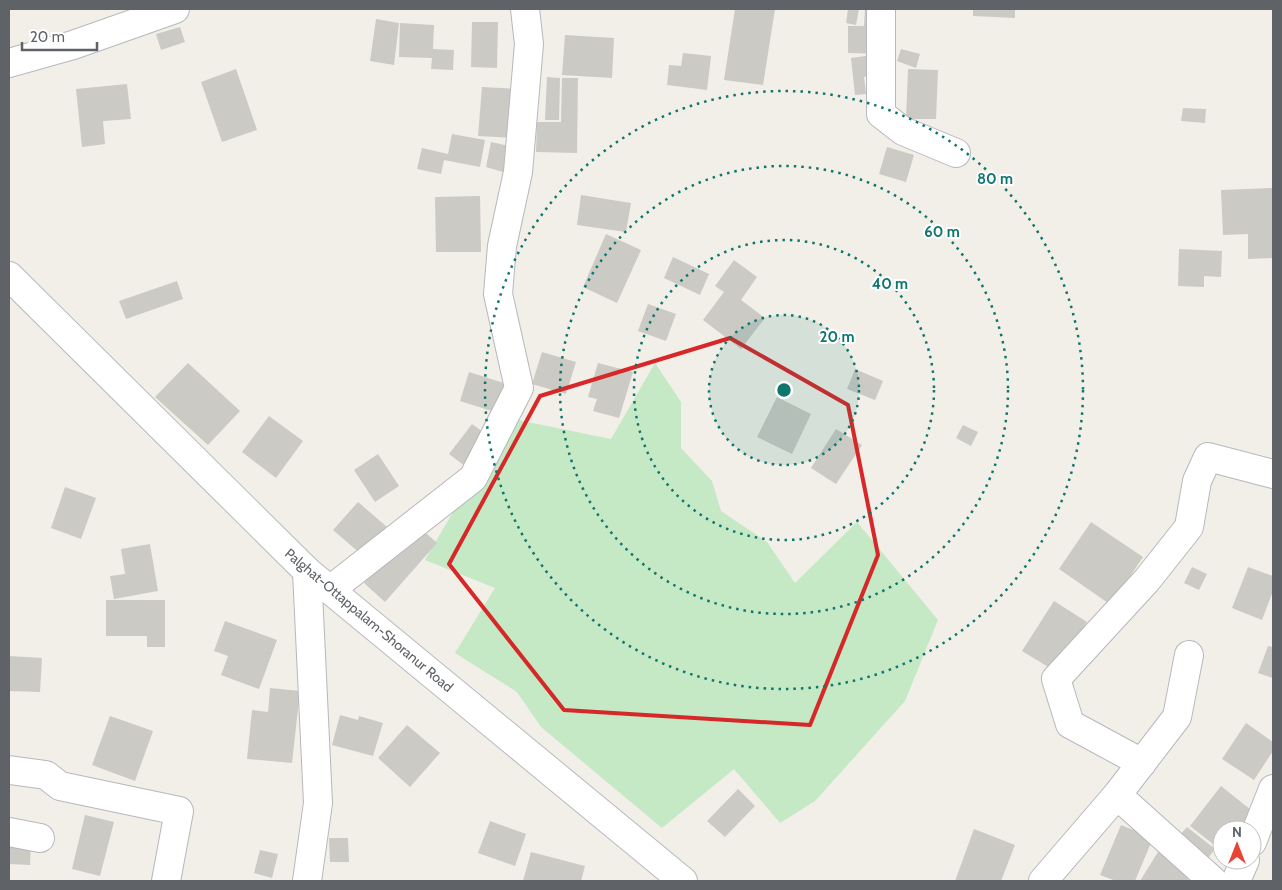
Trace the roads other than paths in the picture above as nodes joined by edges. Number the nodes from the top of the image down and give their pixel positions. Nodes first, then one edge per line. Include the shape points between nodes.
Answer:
1 (175, 9) edge
2 (525, 9) edge
3 (882, 9) edge
4 (9, 62) edge
5 (956, 153) dead end
6 (9, 276) edge
7 (1273, 474) edge
8 (307, 571) junction
9 (330, 590) junction
10 (1189, 655) dead end
11 (1142, 763) junction
12 (9, 770) edge
13 (1273, 788) edge
14 (1117, 795) junction
15 (1261, 820) edge
16 (9, 832) edge
17 (40, 838) dead end
18 (166, 881) edge
19 (307, 881) edge
20 (683, 881) edge
21 (1043, 881) edge
22 (1213, 881) edge

1 - 4 street via 74,45
2 - 9 street via 529,44 518,172 502,246 498,294 519,388 473,478
3 - 5 street via 881,114 903,131
6 - 8 street, Palghat-Ottappalam-Shoranur Road
7 - 11 street via 1208,457 1197,481 1189,527 1148,580 1056,679 1070,724
8 - 9 street, Palghat-Ottappalam-Shoranur Road
8 - 19 street via 318,803
9 - 20 street, Palghat-Ottappalam-Shoranur Road
10 - 11 street via 1177,717
11 - 14 street
12 - 18 street via 46,775 60,786 179,811
13 - 15 street
14 - 21 street
14 - 22 street
16 - 17 street

